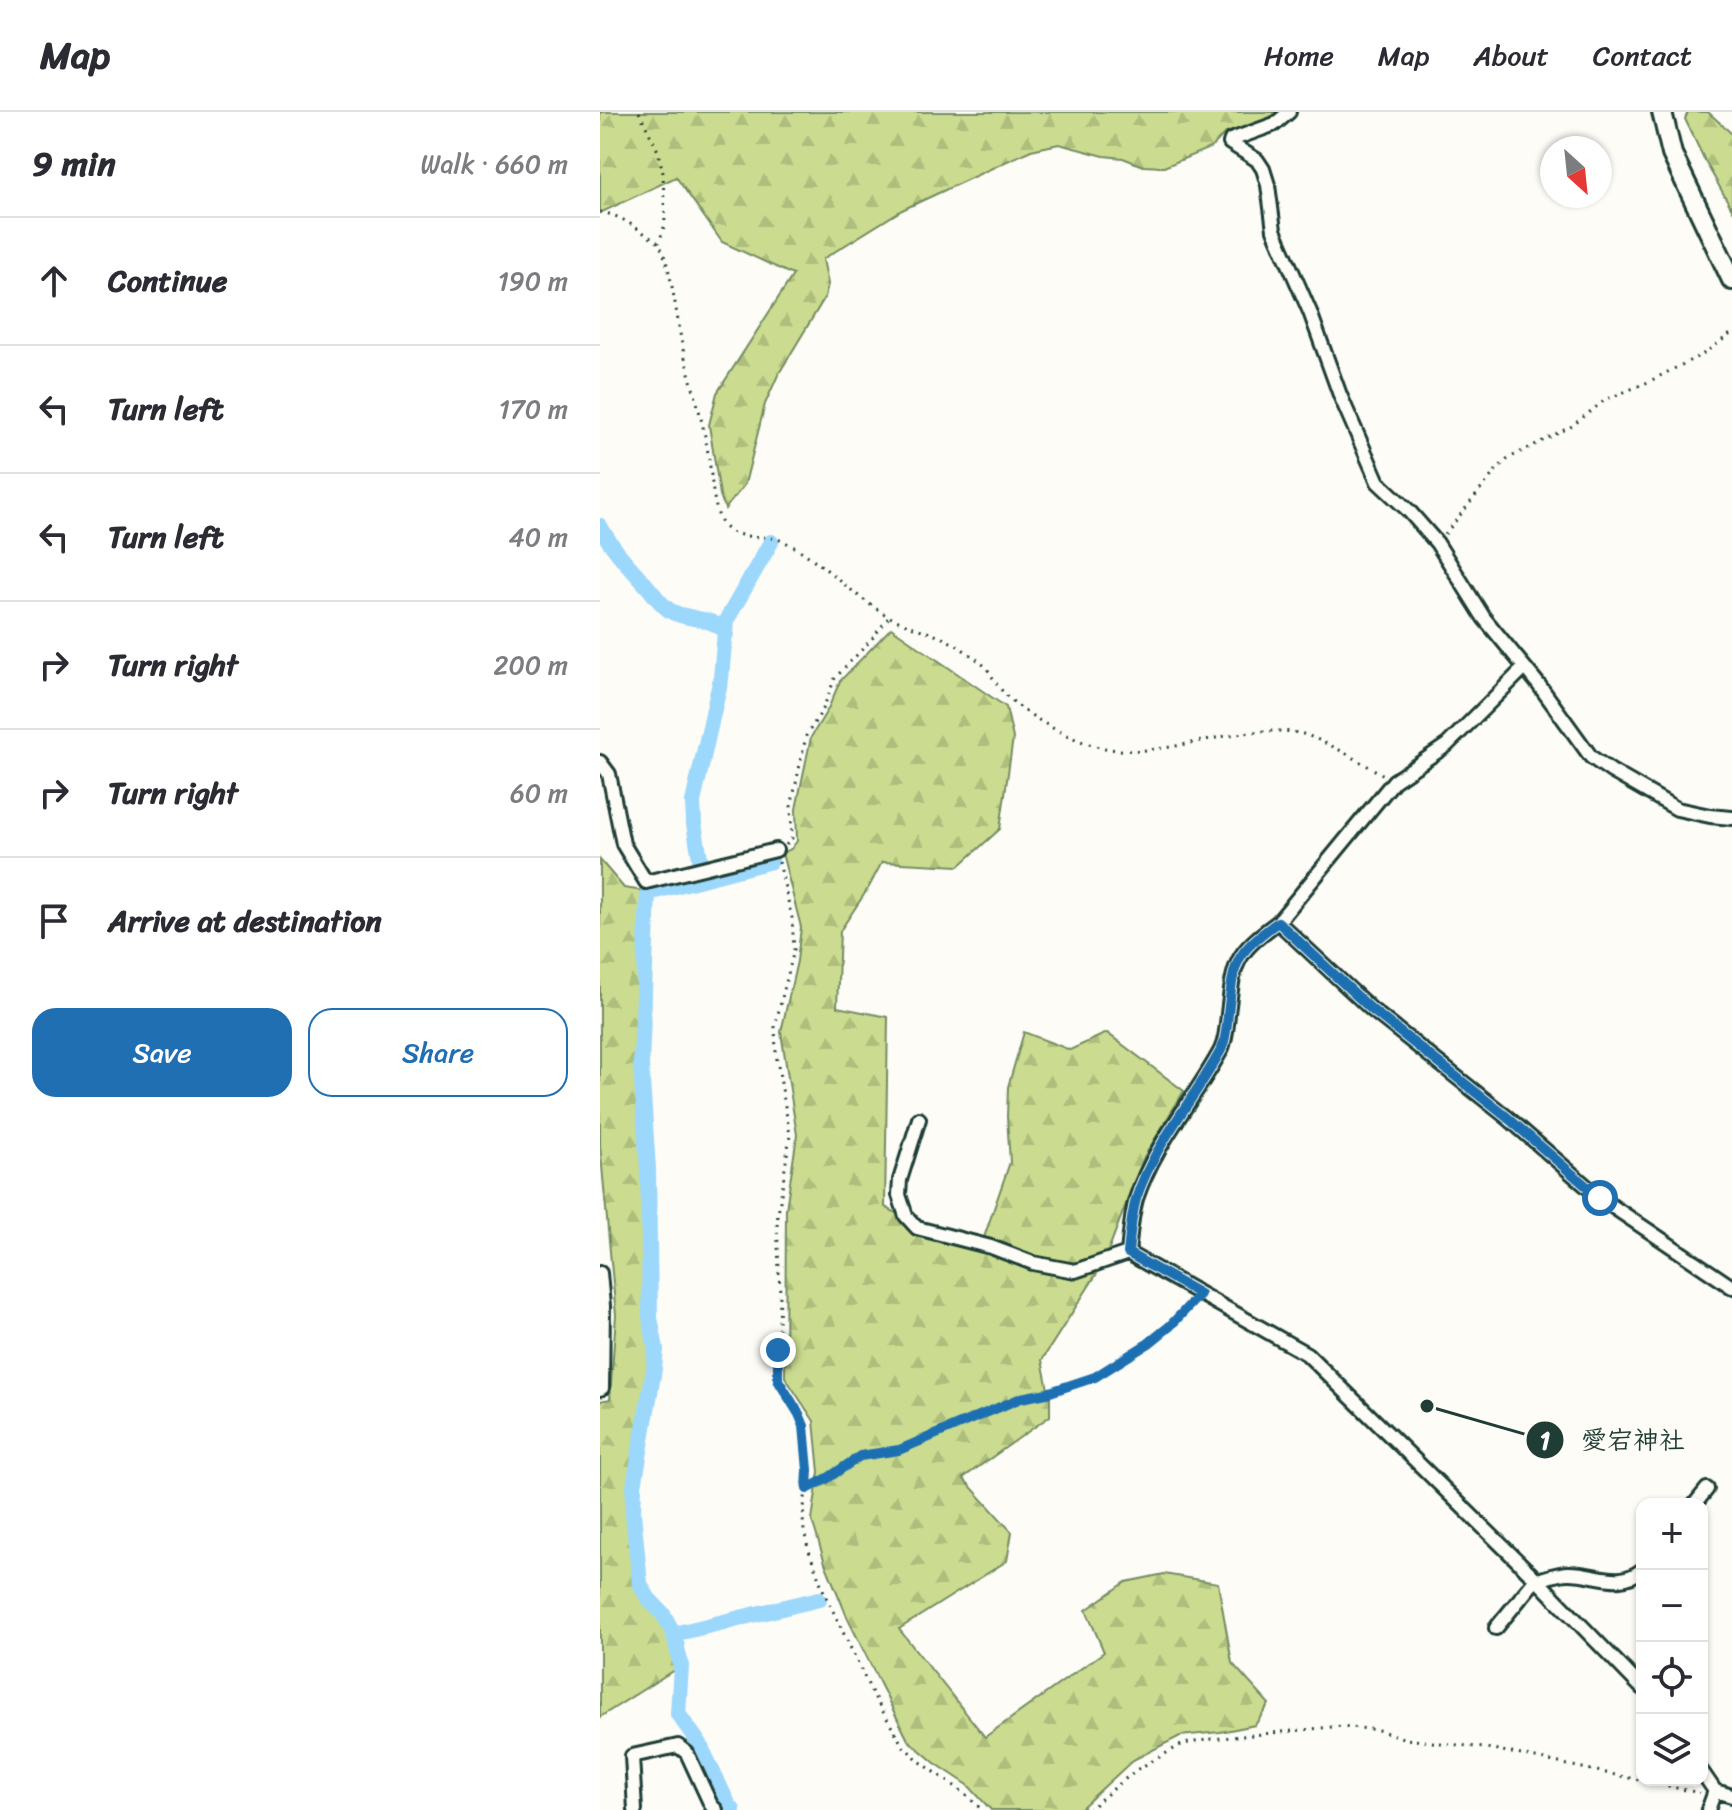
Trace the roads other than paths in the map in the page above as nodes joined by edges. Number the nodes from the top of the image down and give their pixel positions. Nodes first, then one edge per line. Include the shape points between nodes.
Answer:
1 (1289, 112) edge
2 (1662, 112) edge
3 (1732, 280) edge
4 (1524, 668) junction
5 (600, 762) edge
6 (1732, 818) edge
7 (776, 850) road end
8 (1278, 922) junction
9 (919, 1119) dead end
10 (1128, 1253) junction
11 (600, 1273) edge
12 (1732, 1287) edge
13 (600, 1389) edge
14 (1707, 1489) dead end
15 (1700, 1498) edge
16 (1636, 1574) edge
17 (1537, 1579) junction
18 (1496, 1628) dead end
19 (1636, 1682) edge
20 (1708, 1781) edge
21 (1715, 1791) junction
22 (1732, 1796) edge
23 (635, 1810) edge
24 (716, 1810) edge
25 (1708, 1810) edge

1 - 4 street via 1275,124 1230,143 1263,169 1274,230 1378,482 1437,543 1484,618
2 - 3 street via 1672,154
4 - 6 street via 1591,757 1677,809
4 - 8 street via 1447,745 1394,781
5 - 7 street via 609,774 623,844 646,882
8 - 10 street via 1249,944 1236,965 1223,1047 1153,1161 1131,1218
8 - 12 street via 1371,1009 1600,1198
9 - 10 street via 899,1195 917,1228 1075,1271
10 - 17 street via 1307,1354
11 - 13 street
14 - 15 street
16 - 17 street via 1622,1581 1564,1573
17 - 18 street
17 - 19 street
20 - 21 street
21 - 22 street
21 - 25 street
23 - 24 street via 632,1756 678,1746 687,1753

